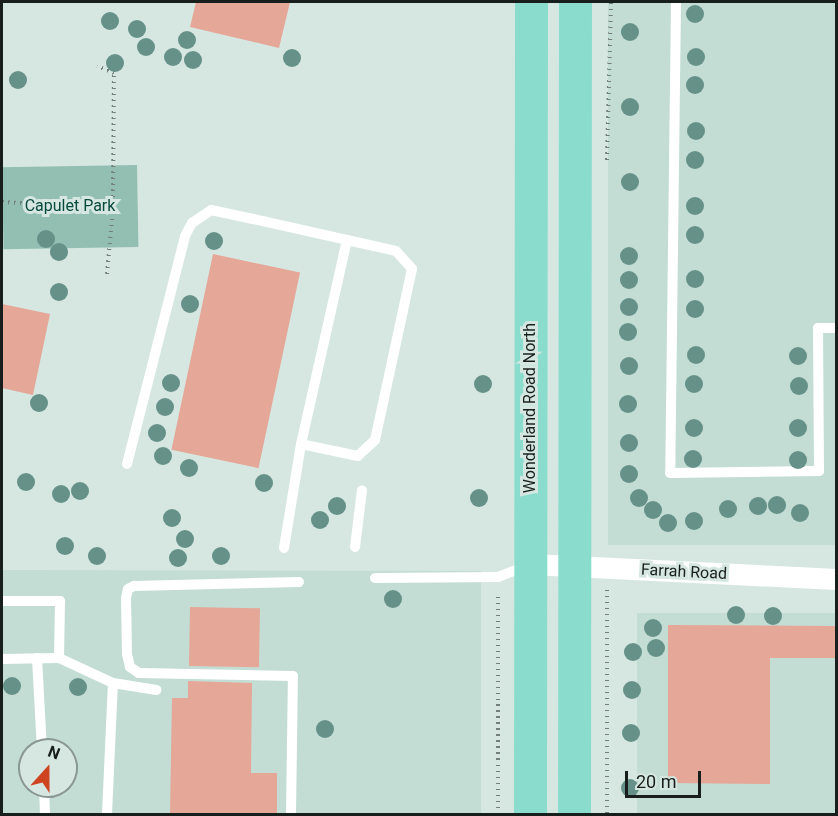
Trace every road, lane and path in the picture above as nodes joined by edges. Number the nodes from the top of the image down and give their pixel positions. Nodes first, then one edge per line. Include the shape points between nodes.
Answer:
1 (531, 2) edge
2 (575, 2) edge
3 (676, 2) edge
4 (97, 66) dead end
5 (2, 202) edge
6 (112, 209) junction
7 (347, 240) junction
8 (107, 274) dead end
9 (837, 328) edge
10 (301, 444) junction
11 (127, 464) dead end
12 (362, 490) dead end
13 (355, 547) dead end
14 (284, 548) dead end
15 (531, 564) junction
16 (575, 567) junction
17 (375, 578) dead end
18 (837, 579) edge
19 (299, 582) dead end
20 (2, 601) edge
21 (37, 658) junction
22 (59, 658) junction
23 (2, 659) edge
24 (113, 683) junction
25 (156, 690) dead end
26 (41, 738) edge
27 (44, 798) edge
28 (45, 814) edge
29 (107, 814) edge
30 (291, 814) edge
31 (530, 814) edge
32 (574, 814) edge

1 - 15 main road, Wonderland Road North
2 - 16 main road
3 - 9 lane via 670,473 819,471 818,328
4 - 6 path via 114,73
5 - 6 path
6 - 8 path
7 - 10 lane
7 - 10 lane via 396,251 412,269 375,440 358,456
7 - 11 lane via 210,210 192,223 185,236
10 - 14 lane
12 - 13 lane
15 - 16 street, Farrah Road
15 - 17 lane via 498,577
15 - 31 main road, Wonderland Road North
16 - 18 street, Farrah Road
16 - 32 main road
19 - 30 lane via 134,586 128,589 126,598 127,654 130,667 139,673 293,676
20 - 22 lane via 60,601
21 - 22 lane
21 - 23 lane
21 - 26 lane
22 - 24 lane
24 - 25 lane
24 - 29 lane
27 - 28 lane

